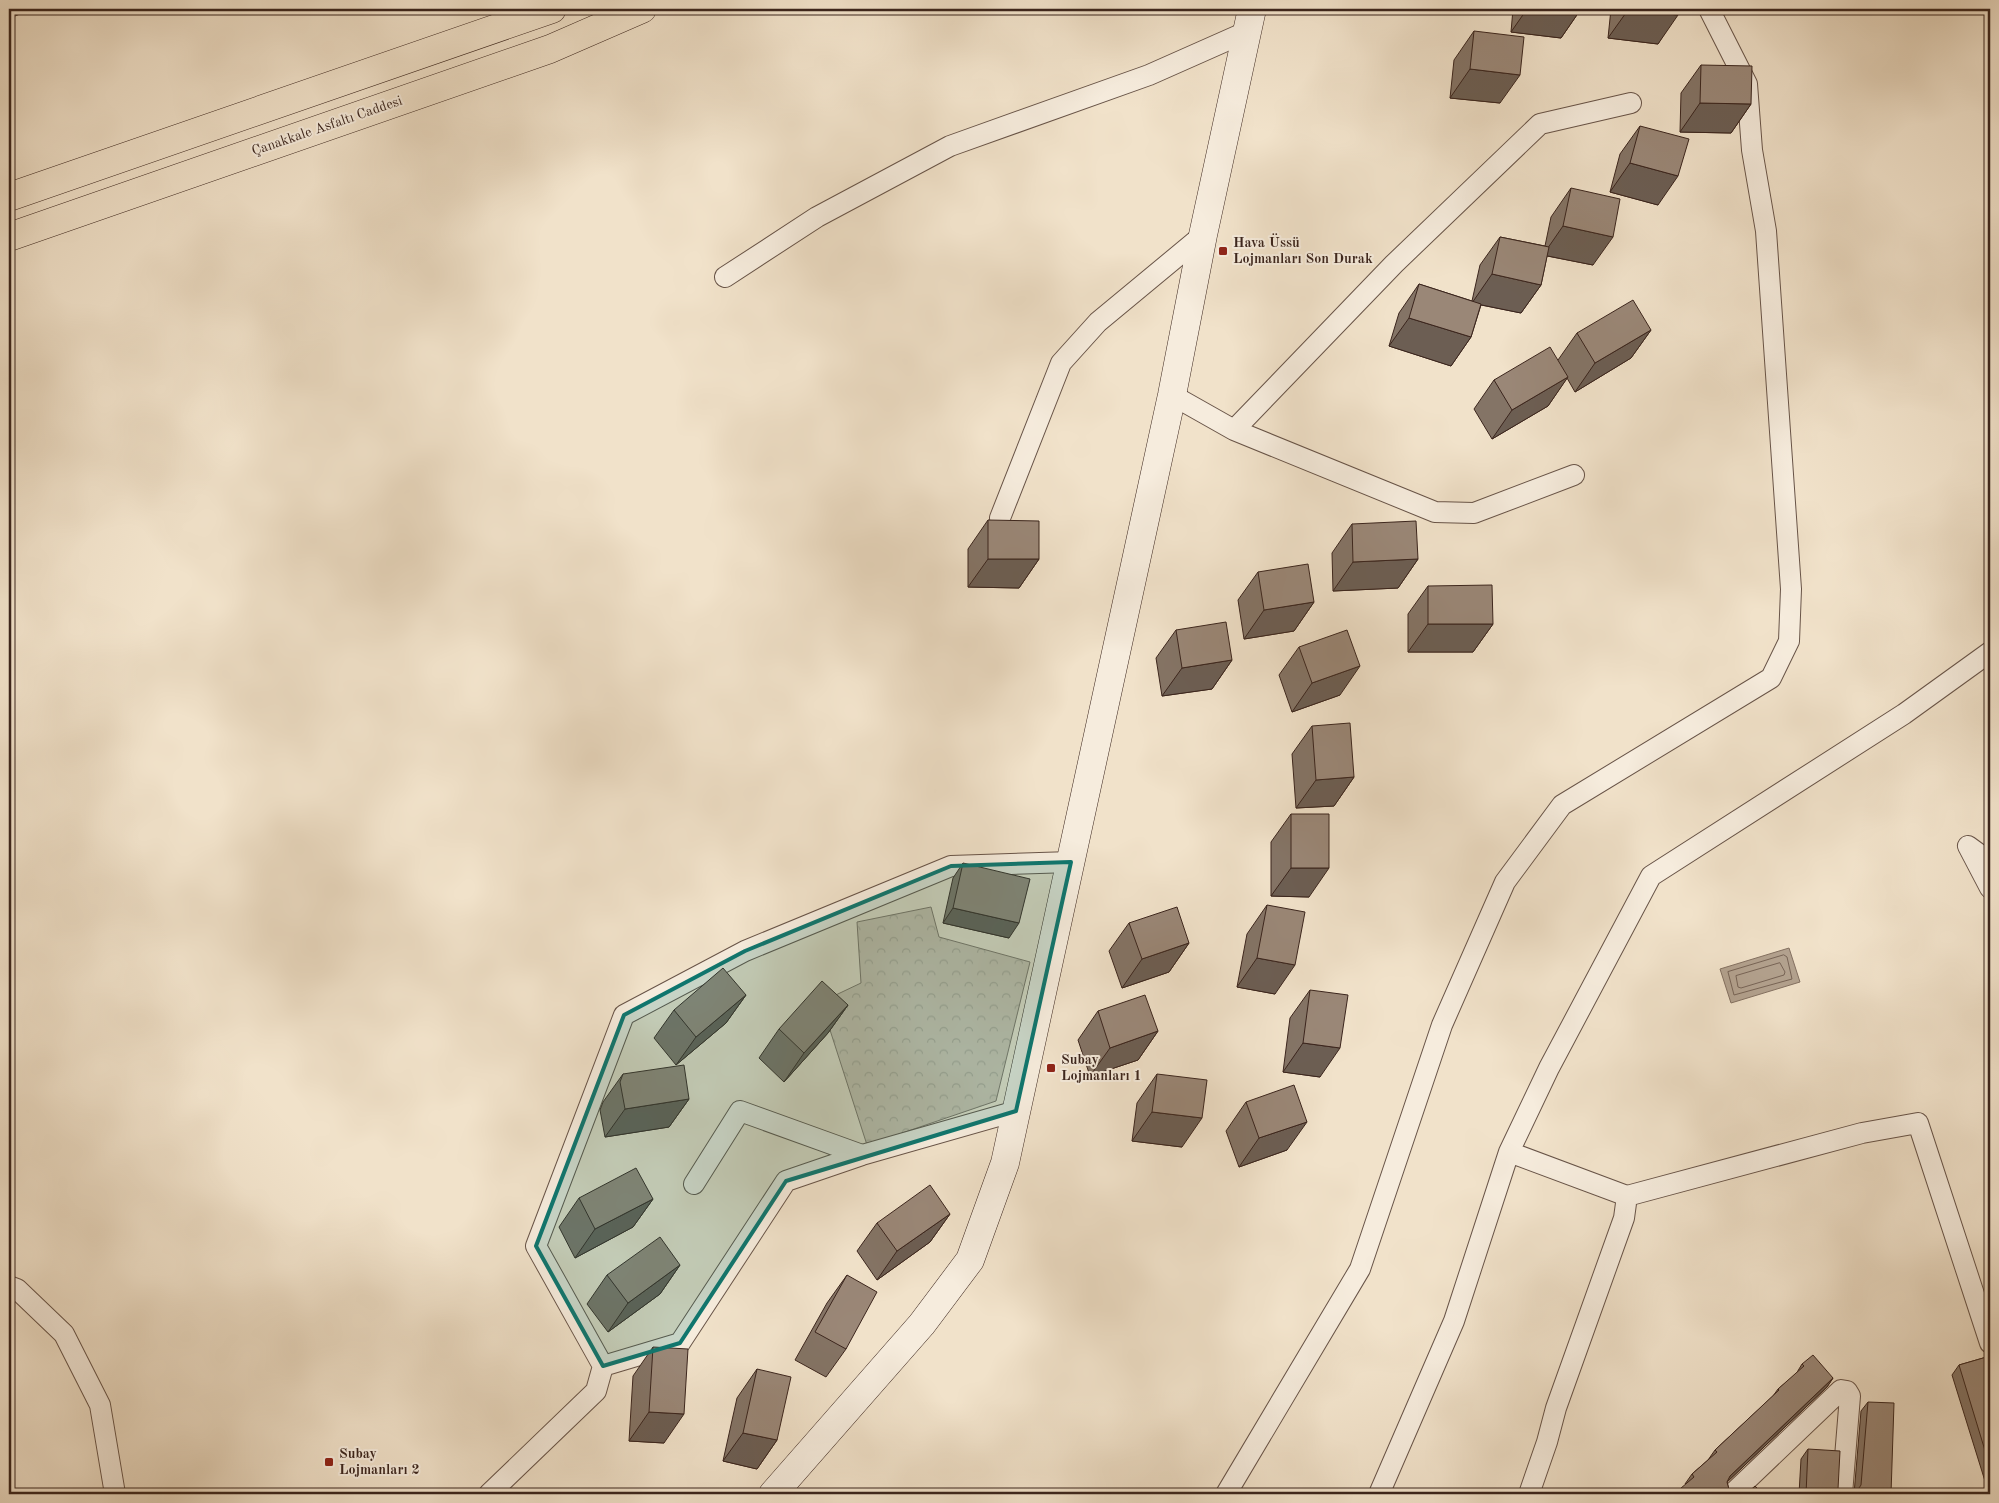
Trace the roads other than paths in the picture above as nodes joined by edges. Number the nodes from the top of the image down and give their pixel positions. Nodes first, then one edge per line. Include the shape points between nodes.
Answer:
1 (552, 9) edge
2 (642, 9) edge
3 (1709, 9) edge
4 (1249, 20) edge
5 (1631, 103) dead end
6 (9, 198) edge
7 (1202, 235) junction
8 (9, 237) edge
9 (725, 277) dead end
10 (1172, 395) junction
11 (1234, 430) junction
12 (1574, 475) dead end
13 (1000, 518) edge
14 (1990, 652) edge
15 (1071, 862) junction
16 (1990, 862) edge
17 (1990, 888) edge
18 (1016, 1111) junction
19 (1509, 1152) junction
20 (862, 1155) junction
21 (694, 1184) dead end
22 (1626, 1196) junction
23 (9, 1286) edge
24 (1990, 1343) edge
25 (603, 1366) junction
26 (115, 1494) edge
27 (489, 1494) edge
28 (773, 1494) edge
29 (1226, 1494) edge
30 (1379, 1494) edge
31 (1529, 1494) edge
32 (1732, 1494) edge
33 (1842, 1494) edge

1 - 6 highway
2 - 8 highway, Çanakkale Asfaltı Caddesi via 550,49
3 - 29 street via 1747,84 1752,150 1766,231 1791,589 1789,641 1771,678 1562,804 1505,882 1442,1025 1360,1269
4 - 7 street
4 - 9 street via 1149,75 950,146 817,217
5 - 11 street via 1540,124 1394,264
7 - 10 street
7 - 13 street via 1098,322 1060,363
10 - 11 street
10 - 15 street
11 - 12 street via 1435,512 1474,513
14 - 19 street via 1904,714 1651,876 1549,1068
15 - 18 street
15 - 25 street via 951,866 745,950 624,1014 536,1246
16 - 17 street via 1968,846
18 - 20 street
18 - 28 street via 1005,1163 970,1260 922,1324
19 - 22 street
19 - 30 street via 1454,1320
20 - 21 street via 740,1111
20 - 25 street via 786,1181 680,1343
22 - 24 street via 1862,1133 1918,1123
22 - 31 street via 1624,1218
23 - 26 street via 17,1289 64,1334 100,1405
25 - 27 street via 596,1391
32 - 33 street via 1841,1390 1850,1396

